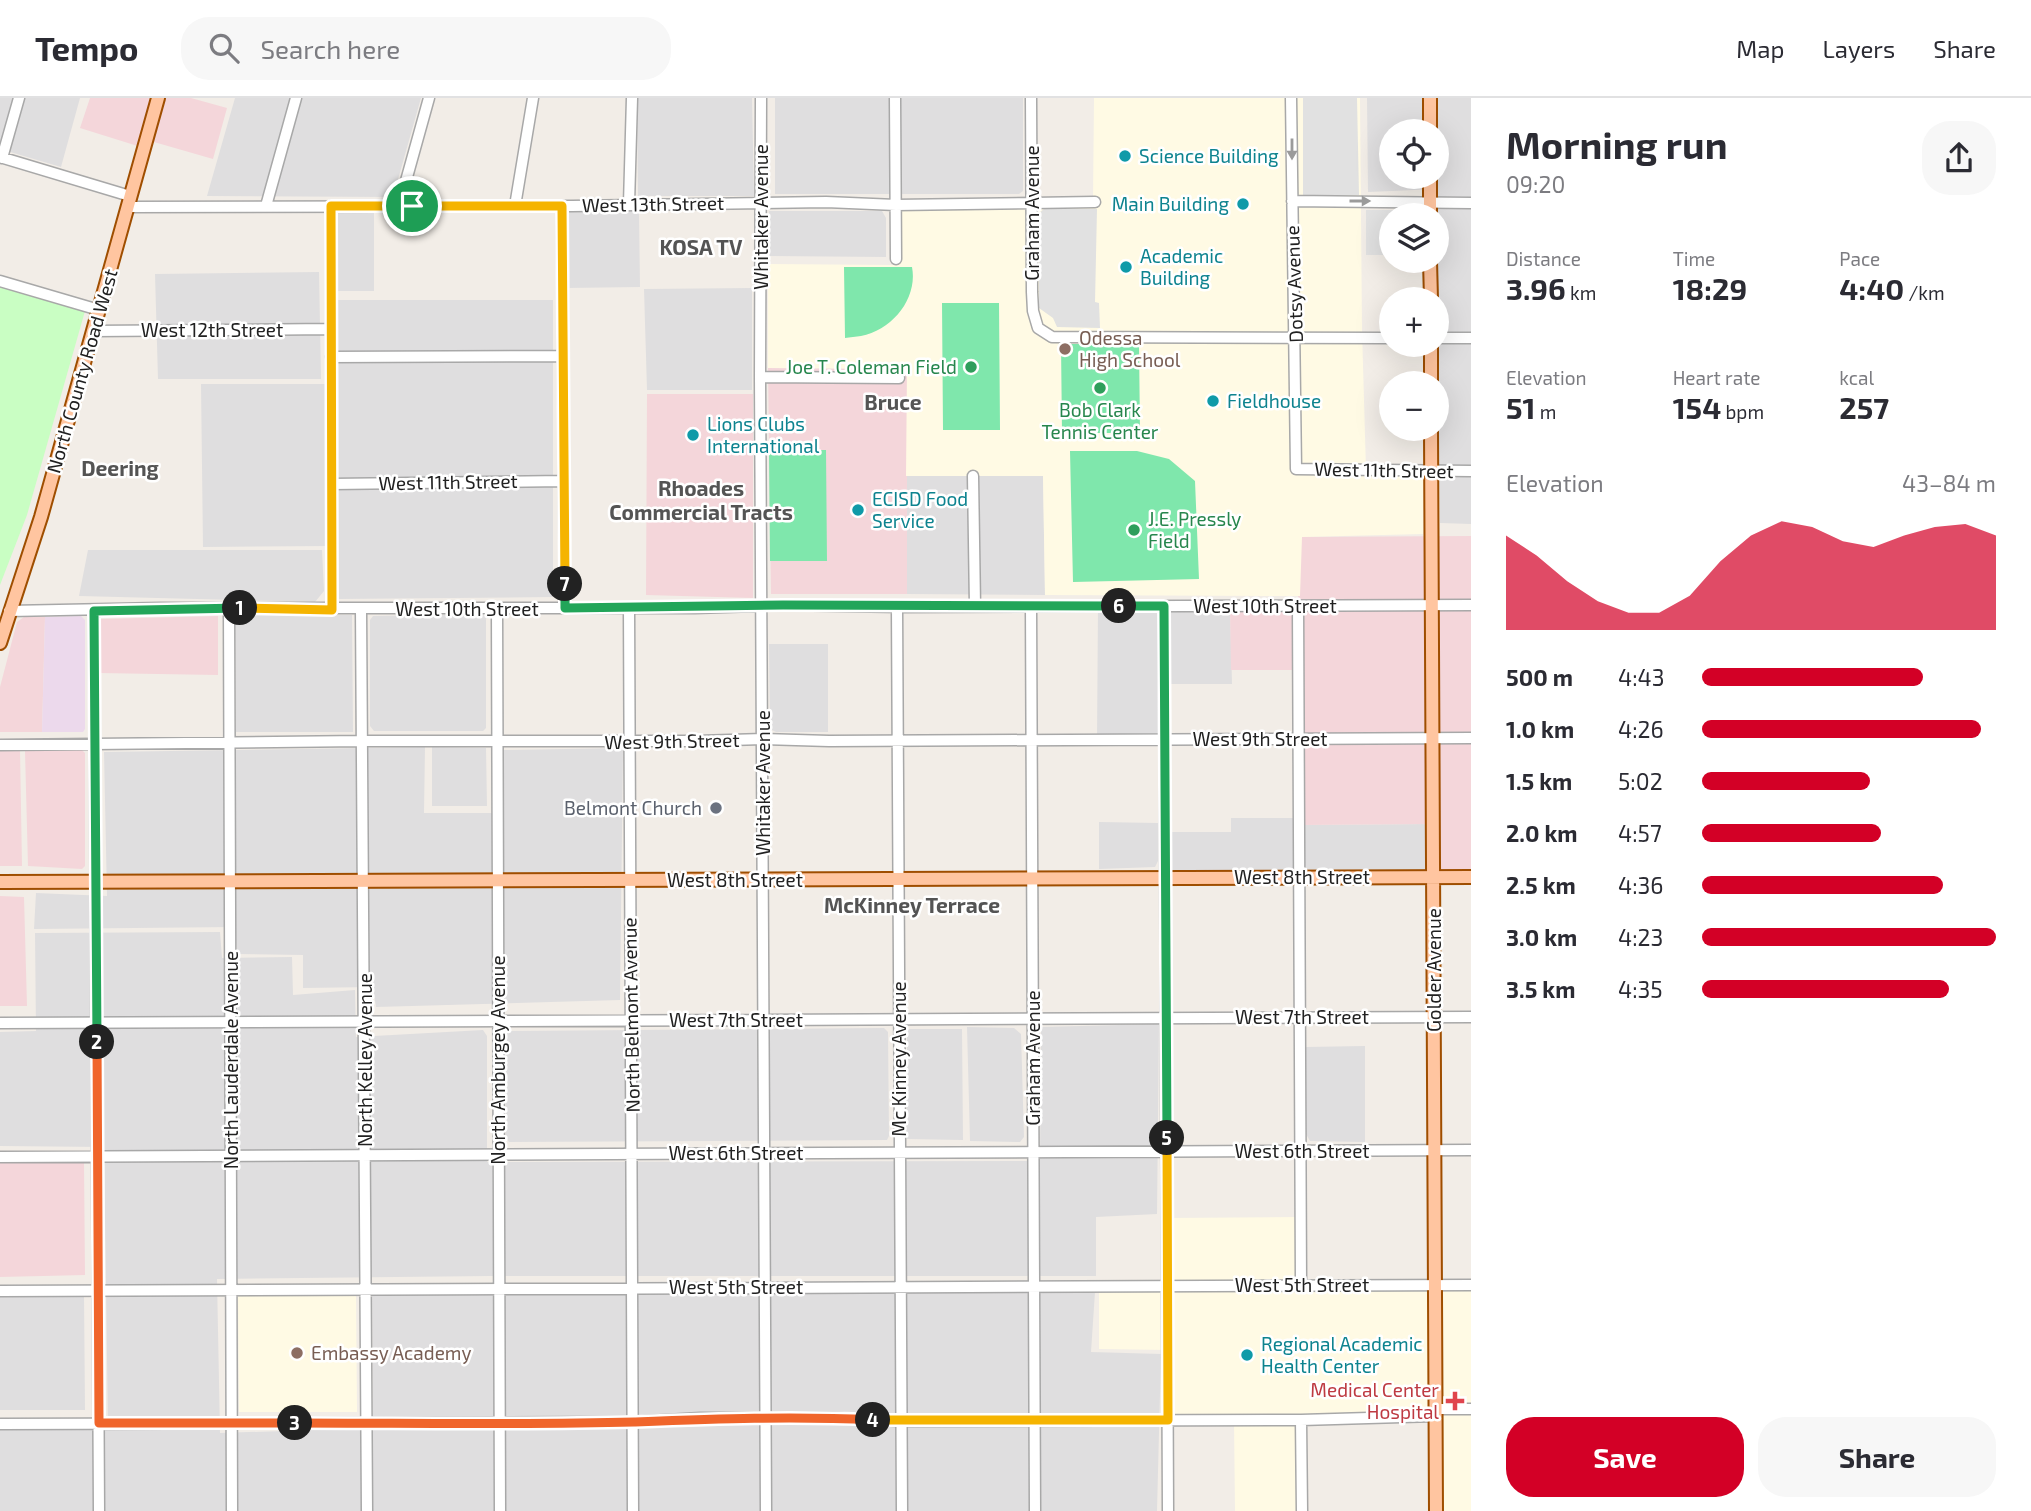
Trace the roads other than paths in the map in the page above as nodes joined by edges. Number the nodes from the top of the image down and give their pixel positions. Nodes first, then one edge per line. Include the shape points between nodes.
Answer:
1 (19, 98) edge
2 (158, 98) edge
3 (296, 98) edge
4 (429, 98) edge
5 (533, 98) edge
6 (632, 98) edge
7 (761, 98) edge
8 (895, 98) edge
9 (1031, 98) edge
10 (1291, 98) edge
11 (1430, 98) edge
12 (1430, 119) edge
13 (1, 158) edge
14 (129, 201) junction
15 (1292, 201) junction
16 (1095, 202) dead end
17 (761, 203) junction
18 (1032, 203) junction
19 (1471, 203) edge
20 (629, 204) junction
21 (896, 205) junction
22 (266, 206) junction
23 (331, 206) junction
24 (399, 206) junction
25 (515, 206) junction
26 (562, 206) junction
27 (1379, 206) edge
28 (1449, 206) edge
29 (896, 259) dead end
30 (0, 281) edge
31 (99, 310) junction
32 (331, 329) junction
33 (93, 331) junction
34 (1296, 338) junction
35 (1379, 338) edge
36 (1449, 338) edge
37 (1471, 338) edge
38 (563, 356) junction
39 (331, 357) junction
40 (760, 377) junction
41 (900, 378) dead end
42 (1431, 441) edge
43 (1296, 469) joint
44 (1432, 471) junction
45 (1471, 471) edge
46 (973, 476) dead end
47 (564, 481) junction
48 (332, 484) junction
49 (762, 605) junction
50 (1432, 605) junction
51 (1471, 605) edge
52 (975, 606) junction
53 (1031, 606) junction
54 (1164, 606) junction
55 (1298, 606) junction
56 (897, 607) junction
57 (229, 608) junction
58 (565, 608) junction
59 (629, 608) junction
60 (360, 609) junction
61 (497, 609) junction
62 (332, 610) junction
63 (94, 611) junction
64 (5, 615) edge
65 (0, 643) edge
66 (1299, 738) junction
67 (1433, 738) junction
68 (1471, 738) edge
69 (763, 739) junction
70 (1165, 739) junction
71 (897, 740) junction
72 (1031, 740) junction
73 (361, 741) junction
74 (497, 742) junction
75 (630, 742) junction
76 (230, 743) junction
77 (95, 744) junction
78 (0, 745) edge
79 (1433, 876) junction
80 (1166, 877) junction
81 (1299, 877) junction
82 (1471, 877) edge
83 (898, 878) junction
84 (1032, 878) junction
85 (763, 879) junction
86 (630, 880) junction
87 (496, 881) junction
88 (0, 882) edge
89 (95, 882) junction
90 (364, 882) junction
91 (230, 883) junction
92 (1300, 1017) junction
93 (1434, 1017) junction
94 (1471, 1017) edge
95 (764, 1018) junction
96 (1033, 1018) junction
97 (1167, 1018) junction
98 (899, 1019) junction
99 (632, 1020) junction
100 (365, 1021) junction
101 (498, 1021) junction
102 (96, 1022) junction
103 (230, 1022) junction
104 (0, 1023) edge
105 (1434, 1150) junction
106 (1471, 1150) edge
107 (1167, 1151) junction
108 (1300, 1151) junction
109 (764, 1152) junction
110 (899, 1152) junction
111 (1033, 1152) junction
112 (499, 1154) junction
113 (632, 1154) junction
114 (231, 1155) junction
115 (365, 1155) junction
116 (97, 1156) junction
117 (0, 1157) edge
118 (1301, 1285) junction
119 (1434, 1285) junction
120 (1471, 1285) edge
121 (765, 1286) junction
122 (1034, 1286) junction
123 (1167, 1286) junction
124 (900, 1287) junction
125 (633, 1288) junction
126 (366, 1289) junction
127 (499, 1289) junction
128 (98, 1290) junction
129 (231, 1290) junction
130 (0, 1291) edge
131 (1471, 1409) edge
132 (1436, 1412) junction
133 (765, 1419) junction
134 (1168, 1420) junction
135 (1301, 1420) junction
136 (901, 1421) junction
137 (1035, 1421) junction
138 (500, 1422) junction
139 (634, 1422) junction
140 (99, 1423) junction
141 (232, 1423) junction
142 (367, 1423) junction
143 (0, 1424) edge
144 (99, 1511) edge
145 (232, 1511) edge
146 (367, 1511) edge
147 (500, 1511) edge
148 (633, 1511) edge
149 (766, 1511) edge
150 (902, 1511) edge
151 (1035, 1511) edge
152 (1168, 1511) edge
153 (1302, 1511) edge
154 (1436, 1511) edge

1 - 13 street
2 - 14 main road, North County Road West
3 - 22 street
4 - 24 street
5 - 25 street
6 - 20 street
7 - 17 street, Whitaker Avenue
8 - 21 street
9 - 18 street, Graham Avenue
10 -> 15 street, Dotsy Avenue
11 - 12 main road
13 - 14 street, West 13th Street
14 - 22 street, West 13th Street
14 - 31 main road, North County Road West
15 -> 27 street
15 - 34 street, Dotsy Avenue
16 - 18 street, West 13th Street
17 - 20 street, West 13th Street
17 - 21 street, West 13th Street
17 - 40 street, Whitaker Avenue
18 - 21 street, West 13th Street
18 - 34 street, Graham Avenue via 1033,311 1038,328 1052,337
19 - 28 street
20 - 26 street, West 13th Street
21 - 29 street
22 - 23 street, West 13th Street
23 - 24 street, West 13th Street
23 - 32 street
24 - 25 street, West 13th Street
25 - 26 street, West 13th Street
26 - 38 street
30 - 31 street
31 - 33 main road, North County Road West
32 - 33 street, West 12th Street
32 - 39 street
33 - 64 main road, North County Road West via 41,517
34 - 35 street
34 - 43 street, Dotsy Avenue
36 - 37 street
38 - 39 street
38 - 47 street
39 - 48 street
40 - 41 street
40 - 49 street, Whitaker Avenue
42 - 44 main road, Golder Avenue
43 - 44 street, West 11th Street
44 - 45 street, West 11th Street
44 - 50 main road, Golder Avenue
46 - 52 street
47 - 48 street, West 11th Street
47 - 58 street
48 - 62 street
49 - 56 street, West 10th Street
49 - 59 street, West 10th Street
49 - 69 street, Whitaker Avenue
50 - 51 street, West 10th Street
50 - 55 street, West 10th Street
50 - 67 main road, Golder Avenue
52 - 53 street, West 10th Street
52 - 56 street, West 10th Street
53 - 54 street, West 10th Street
53 - 72 street, Graham Avenue
54 - 55 street, West 10th Street
54 - 70 street
55 - 66 street
56 - 71 street, Mc Kinney Avenue
57 - 62 street, West 10th Street
57 - 63 street, West 10th Street
57 - 76 street, North Lauderdale Avenue
58 - 59 street, West 10th Street
58 - 61 street, West 10th Street
59 - 75 street, North Belmont Avenue
60 - 61 street, West 10th Street
60 - 62 street, West 10th Street
60 - 73 street, North Kelley Avenue
61 - 74 street, North Amburgey Avenue
63 - 64 street, West 10th Street
63 - 77 street
64 - 65 main road, North County Road West
66 - 67 street, West 9th Street
66 - 70 street, West 9th Street
66 - 81 street
67 - 68 street, West 9th Street
67 - 79 main road, Golder Avenue
69 - 71 street, West 9th Street
69 - 75 street, West 9th Street
69 - 85 street, Whitaker Avenue
70 - 72 street, West 9th Street
70 - 80 street
71 - 72 street, West 9th Street
71 - 83 street, Mc Kinney Avenue
72 - 84 street, Graham Avenue
73 - 74 street, West 9th Street
73 - 76 street, West 9th Street
73 - 90 street, North Kelley Avenue
74 - 75 street, West 9th Street
74 - 87 street, North Amburgey Avenue
75 - 86 street, North Belmont Avenue
76 - 77 street, West 9th Street
76 - 91 street, North Lauderdale Avenue
77 - 78 street, West 9th Street
77 - 89 street
79 - 81 main road, West 8th Street
79 - 82 main road, West 8th Street
79 - 93 main road, Golder Avenue
80 - 81 main road, West 8th Street
80 - 84 main road, West 8th Street
80 - 97 street
81 - 92 street
83 - 84 main road, West 8th Street
83 - 85 main road, West 8th Street
83 - 98 street, Mc Kinney Avenue
84 - 96 street, Graham Avenue
85 - 86 main road, West 8th Street
85 - 95 street, Whitaker Avenue
86 - 87 main road, West 8th Street
86 - 99 street, North Belmont Avenue
87 - 90 main road, West 8th Street
87 - 101 street, North Amburgey Avenue
88 - 89 main road, West 8th Street
89 - 91 main road, West 8th Street
89 - 102 street
90 - 91 main road, West 8th Street
90 - 100 street, North Kelley Avenue
91 - 103 street, North Lauderdale Avenue
92 - 93 street, West 7th Street
92 - 97 street, West 7th Street
92 - 108 street
93 - 94 street, West 7th Street
93 - 105 main road, Golder Avenue
95 - 98 street, West 7th Street
95 - 99 street, West 7th Street
95 - 109 street, Whitaker Avenue
96 - 97 street, West 7th Street
96 - 98 street, West 7th Street
96 - 111 street, Graham Avenue
97 - 107 street
98 - 110 street, Mc Kinney Avenue
99 - 101 street, West 7th Street
99 - 113 street, North Belmont Avenue
100 - 101 street, West 7th Street
100 - 103 street, West 7th Street
100 - 115 street, North Kelley Avenue
101 - 112 street, North Amburgey Avenue
102 - 103 street, West 7th Street
102 - 104 street, West 7th Street
102 - 116 street
103 - 114 street, North Lauderdale Avenue
105 - 106 street, West 6th Street
105 - 108 street, West 6th Street
105 - 119 main road, Golder Avenue
107 - 108 street, West 6th Street
107 - 111 street, West 6th Street
107 - 123 street
108 - 118 street
109 - 110 street, West 6th Street
109 - 113 street, West 6th Street
109 - 121 street, Whitaker Avenue
110 - 111 street, West 6th Street
110 - 124 street, Mc Kinney Avenue
111 - 122 street, Graham Avenue
112 - 113 street, West 6th Street
112 - 115 street, West 6th Street
112 - 127 street, North Amburgey Avenue
113 - 125 street, North Belmont Avenue
114 - 115 street, West 6th Street
114 - 116 street, West 6th Street
114 - 129 street, North Lauderdale Avenue
115 - 126 street, North Kelley Avenue
116 - 117 street, West 6th Street
116 - 128 street
118 - 119 street, West 5th Street
118 - 123 street, West 5th Street
119 - 120 street, West 5th Street
119 - 132 main road, Golder Avenue
121 - 124 street, West 5th Street
121 - 125 street, West 5th Street
121 - 133 street, Whitaker Avenue
122 - 123 street, West 5th Street
122 - 124 street, West 5th Street
122 - 137 street, Graham Avenue
123 - 134 street
124 - 136 street, Mc Kinney Avenue
125 - 127 street, West 5th Street
125 - 139 street, North Belmont Avenue
126 - 127 street, West 5th Street
126 - 129 street, West 5th Street
126 - 142 street, North Kelley Avenue
127 - 138 street, North Amburgey Avenue
128 - 129 street, West 5th Street
128 - 130 street, West 5th Street
128 - 140 street
129 - 141 street, North Lauderdale Avenue
131 - 132 street
132 - 135 street
132 - 154 main road, Golder Avenue
133 - 136 street
133 - 139 street
133 - 149 street, Whitaker Avenue
134 - 135 street
134 - 137 street
134 - 152 street
135 - 153 street
136 - 137 street
136 - 150 street, Mc Kinney Avenue
137 - 151 street, Graham Avenue
138 - 139 street
138 - 142 street
138 - 147 street, North Amburgey Avenue
139 - 148 street, North Belmont Avenue
140 - 141 street
140 - 143 street
140 - 144 street
141 - 142 street
141 - 145 street, North Lauderdale Avenue
142 - 146 street, North Kelley Avenue

